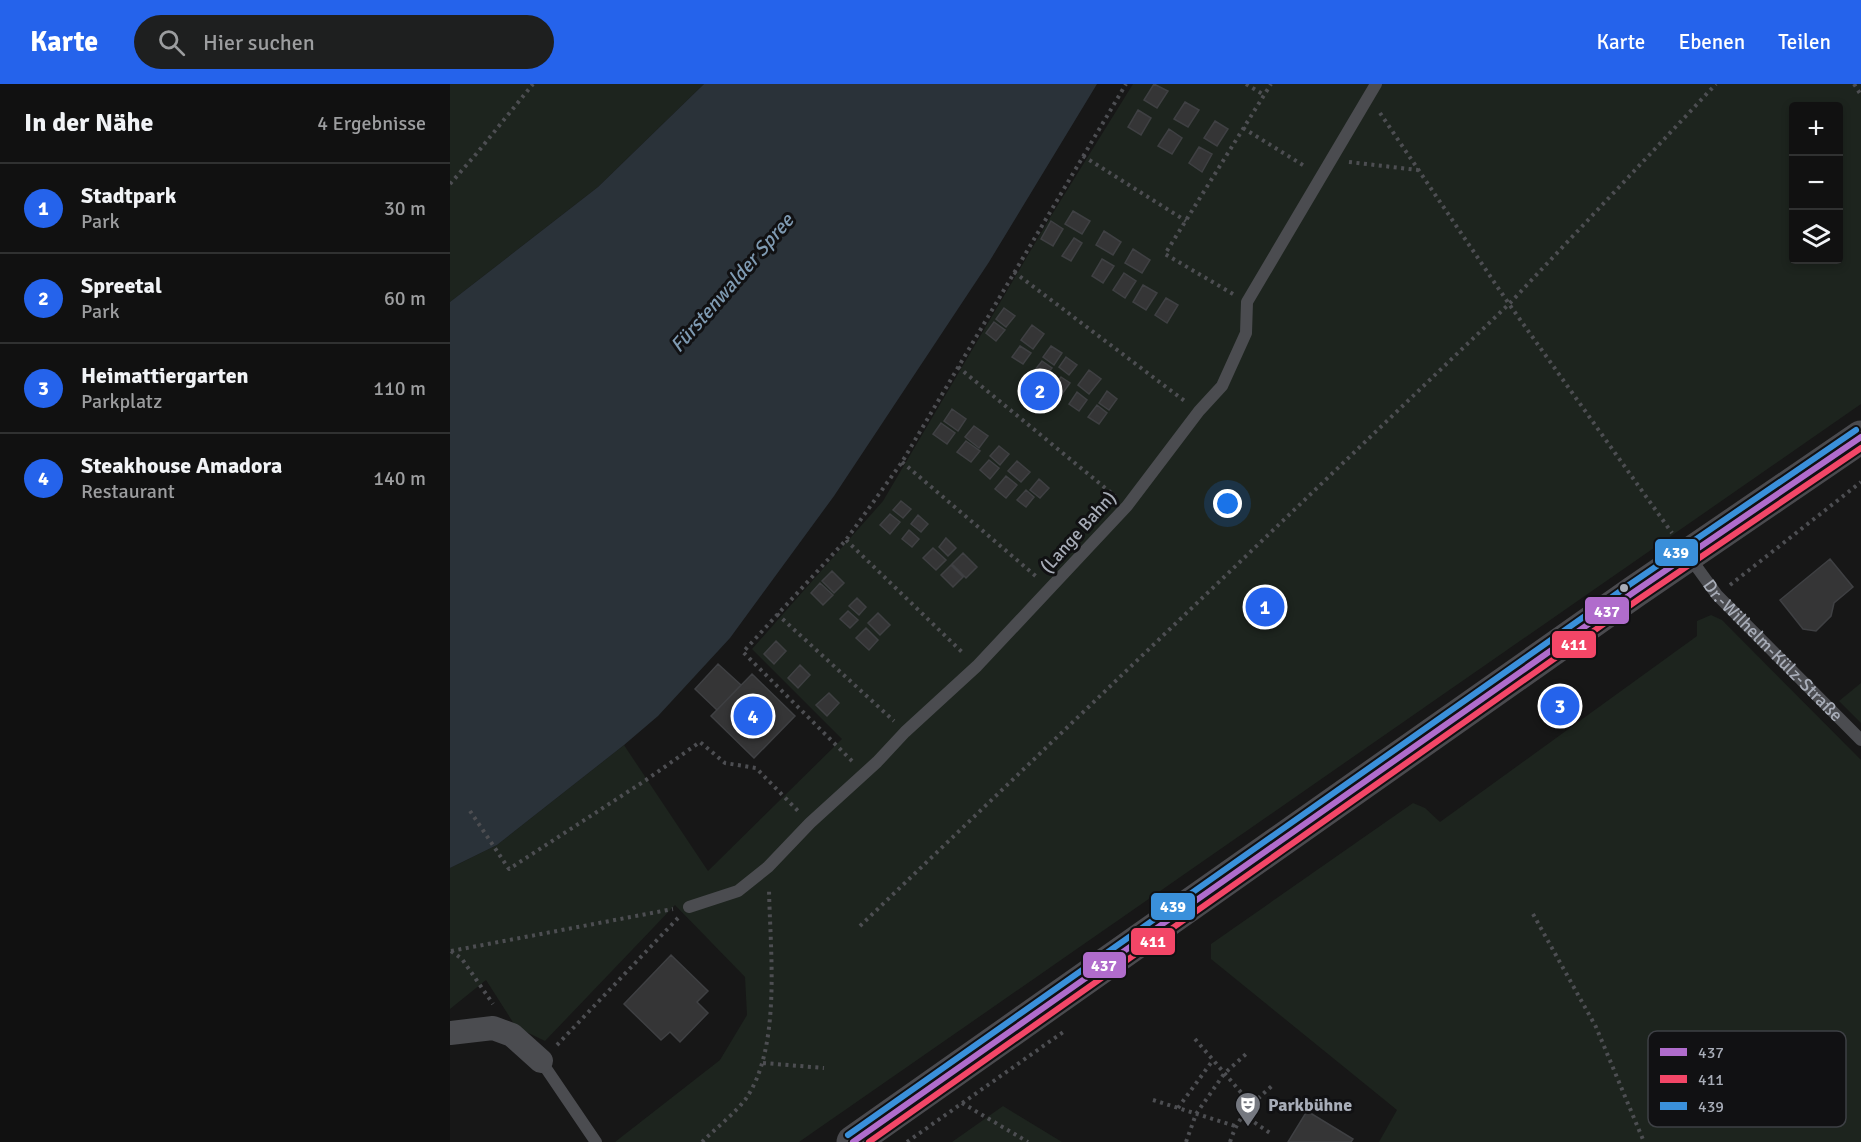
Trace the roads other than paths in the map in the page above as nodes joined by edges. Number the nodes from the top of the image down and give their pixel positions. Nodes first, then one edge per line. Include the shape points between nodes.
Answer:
1 (1376, 84) edge
2 (1861, 437) edge
3 (1688, 555) junction
4 (1861, 740) edge
5 (689, 907) road end
6 (450, 1033) edge
7 (541, 1061) joint
8 (596, 1142) edge
9 (853, 1142) edge

1 - 5 lane, (Lange Bahn) via 1247,302 1246,333 1222,386 1198,411 1127,506 977,666 768,867 738,891
2 - 3 main road
3 - 4 lane, Dr.-Wilhelm-Külz-Straße via 1717,595
3 - 9 main road
6 - 7 street via 493,1028 512,1035
7 - 8 lane

